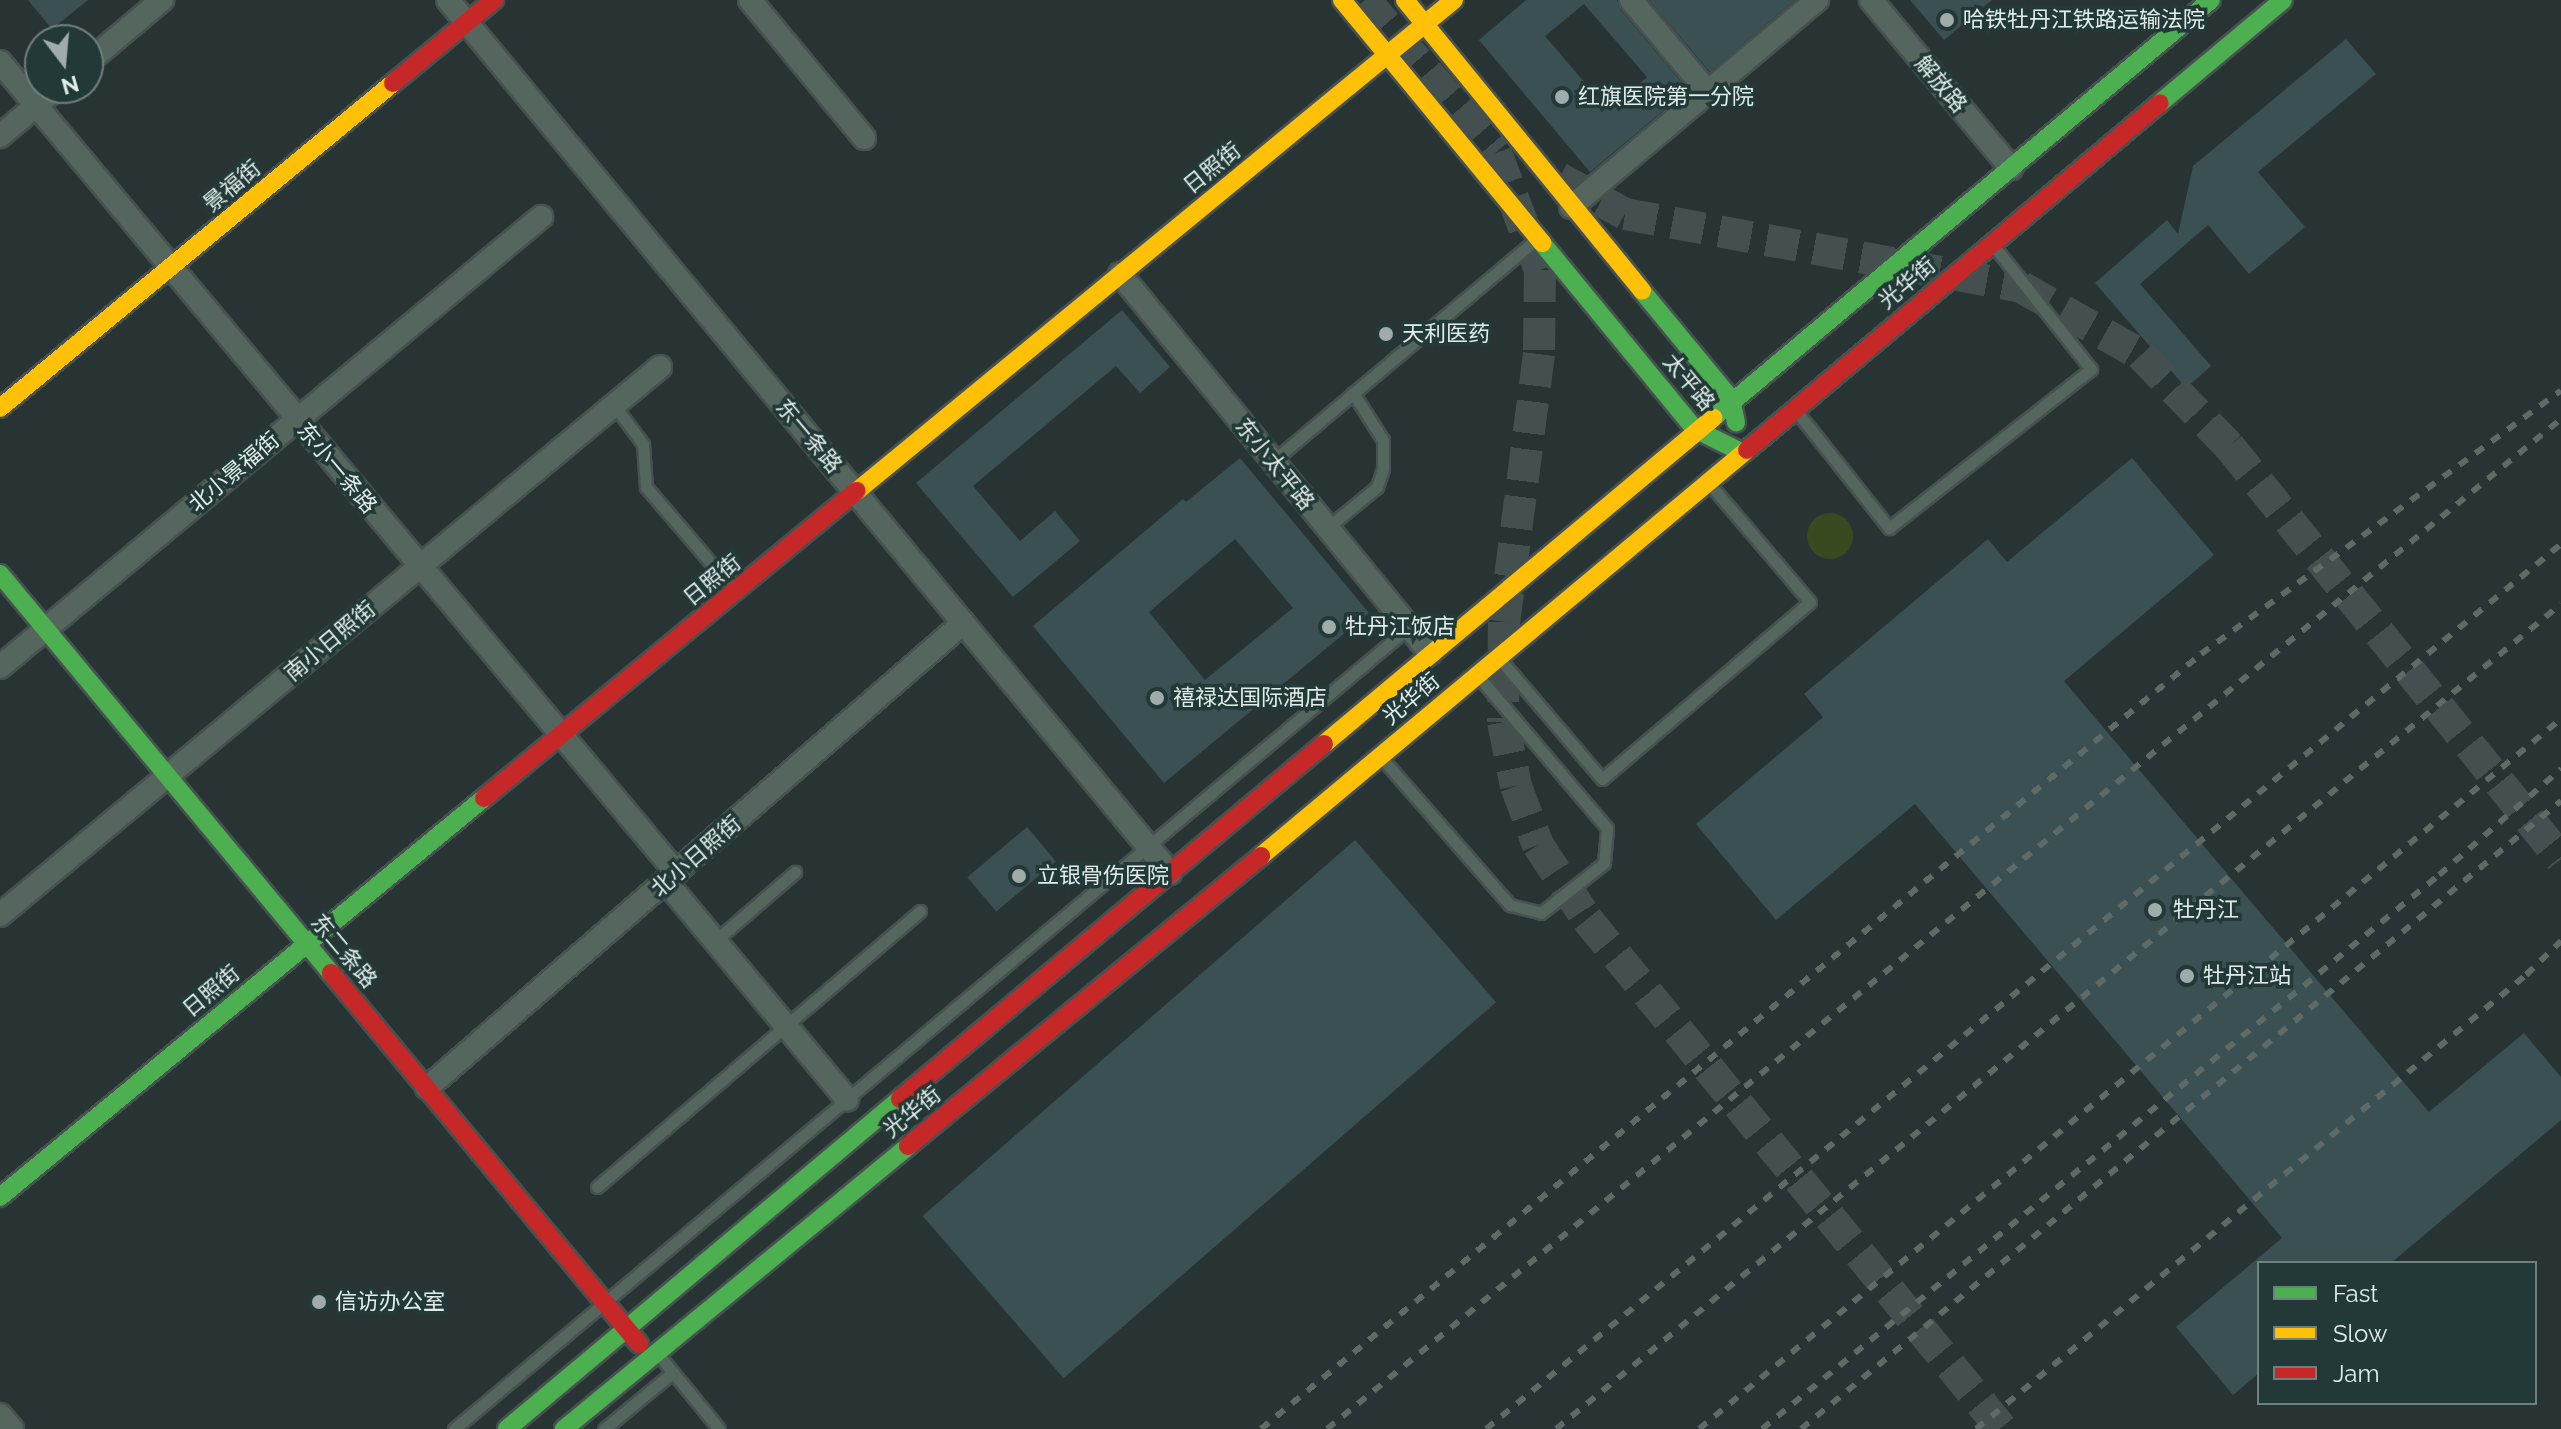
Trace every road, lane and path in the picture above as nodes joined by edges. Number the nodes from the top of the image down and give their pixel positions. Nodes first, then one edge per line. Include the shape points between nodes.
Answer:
1 (162, 0) edge
2 (448, 0) edge
3 (494, 0) edge
4 (750, 0) edge
5 (1342, 0) edge
6 (1405, 0) edge
7 (1454, 0) edge
8 (1631, 0) edge
9 (1817, 0) edge
10 (1871, 0) edge
11 (2211, 0) edge
12 (2283, 0) edge
13 (466, 22) junction
14 (1425, 24) junction
15 (104, 49) edge
16 (1387, 56) junction
17 (0, 62) edge
18 (1708, 92) junction
19 (38, 104) edge
20 (36, 106) junction
21 (0, 136) edge
22 (864, 138) dead end
23 (2011, 168) junction
24 (1571, 207) junction
25 (541, 217) dead end
26 (1538, 237) junction
27 (1992, 244) junction
28 (170, 269) junction
29 (1120, 274) junction
30 (660, 367) dead end
31 (1353, 393) junction
32 (1731, 399) junction
33 (614, 405) junction
34 (0, 408) edge
35 (1794, 409) junction
36 (297, 420) junction
37 (1695, 429) junction
38 (1741, 452) junction
39 (1273, 461) junction
40 (1707, 481) junction
41 (856, 493) junction
42 (1327, 528) junction
43 (420, 566) junction
44 (0, 574) edge
45 (735, 591) junction
46 (963, 623) junction
47 (1409, 627) junction
48 (45, 629) junction
49 (1430, 653) junction
50 (1498, 657) junction
51 (0, 667) edge
52 (1477, 675) junction
53 (561, 735) junction
54 (1381, 756) junction
55 (167, 776) junction
56 (1148, 846) junction
57 (795, 872) dead end
58 (1170, 873) junction
59 (672, 877) junction
60 (920, 911) dead end
61 (0, 915) edge
62 (715, 941) junction
63 (307, 944) junction
64 (786, 1026) junction
65 (427, 1088) junction
66 (847, 1099) junction
67 (597, 1187) dead end
68 (0, 1197) edge
69 (604, 1303) junction
70 (626, 1328) junction
71 (654, 1355) junction
72 (672, 1373) junction
73 (0, 1415) edge
74 (12, 1429) edge
75 (454, 1429) edge
76 (507, 1429) edge
77 (564, 1429) edge
78 (604, 1429) edge
79 (719, 1429) edge

1 - 15 street
2 - 13 street, 东一条路
3 - 13 main road, 景福街
4 - 22 street
5 - 16 main road, 太平路
6 - 14 main road, 太平路
7 - 14 main road, 日照街
8 - 18 street
9 - 18 street
10 - 23 street, 解放路
11 - 23 main road, 光华街
12 - 27 main road, 光华街
13 - 28 main road, 景福街
13 - 41 street, 东一条路
14 - 16 main road, 日照街
14 - 24 main road, 太平路
16 - 26 main road, 太平路
16 - 29 main road, 日照街
17 - 20 street, 东小一条路
18 - 24 street
19 - 20 street
20 - 21 street
20 - 28 street, 东小一条路
23 - 32 main road, 光华街
24 - 32 main road, 太平路
25 - 36 street, 北小景福街
26 - 31 lane
26 - 37 main road, 太平路
27 - 35 main road, 光华街
27 - 35 lane via 2091,369 1889,528
28 - 34 main road, 景福街
28 - 36 street, 东小一条路
29 - 39 street, 东小太平路
29 - 41 main road, 日照街
30 - 33 street, 南小日照街
31 - 39 lane
31 - 42 lane via 1383,440 1383,468 1377,487
32 - 37 main road, 光华街
32 - 38 main road, 太平路
33 - 43 street, 南小日照街
33 - 45 lane via 643,444 646,487
35 - 38 main road, 光华街
36 - 43 street, 东小一条路
36 - 48 street, 北小景福街
37 - 38 main road, 太平路
37 - 49 main road, 光华街
38 - 40 main road, 光华街
39 - 42 street, 东小太平路
40 - 50 main road, 光华街
40 - 50 lane via 1810,602 1602,779
41 - 45 main road, 日照街
41 - 46 street, 东一条路
42 - 47 street, 东小太平路
43 - 53 street, 东小一条路
43 - 55 street, 南小日照街
44 - 48 main road, 东二条路
45 - 53 main road, 日照街
46 - 56 street, 东一条路
46 - 59 street, 北小日照街
47 - 49 street, 东小太平路
47 - 56 lane
48 - 51 street, 北小景福街
48 - 55 main road, 东二条路
49 - 58 main road, 光华街
50 - 52 main road, 光华街
52 - 54 main road, 光华街
52 - 54 lane via 1607,828 1604,863 1541,913 1510,905
53 - 59 street, 东小一条路
53 - 63 main road, 日照街
54 - 71 main road, 光华街
55 - 61 street, 南小日照街
55 - 63 main road, 东二条路
56 - 58 street, 东一条路
56 - 66 lane
57 - 62 lane
58 - 70 main road, 光华街
59 - 62 street, 东小一条路
59 - 65 street, 北小日照街
60 - 64 lane
62 - 64 street, 东小一条路
63 - 65 main road, 东二条路
63 - 68 main road, 日照街
64 - 66 street, 东小一条路
64 - 67 lane
65 - 69 main road, 东二条路
66 - 69 lane
69 - 70 main road, 东二条路
69 - 75 lane
70 - 71 main road, 东二条路
70 - 76 main road, 光华街
71 - 72 lane
71 - 77 main road, 光华街
72 - 78 lane
72 - 79 lane
73 - 74 street

